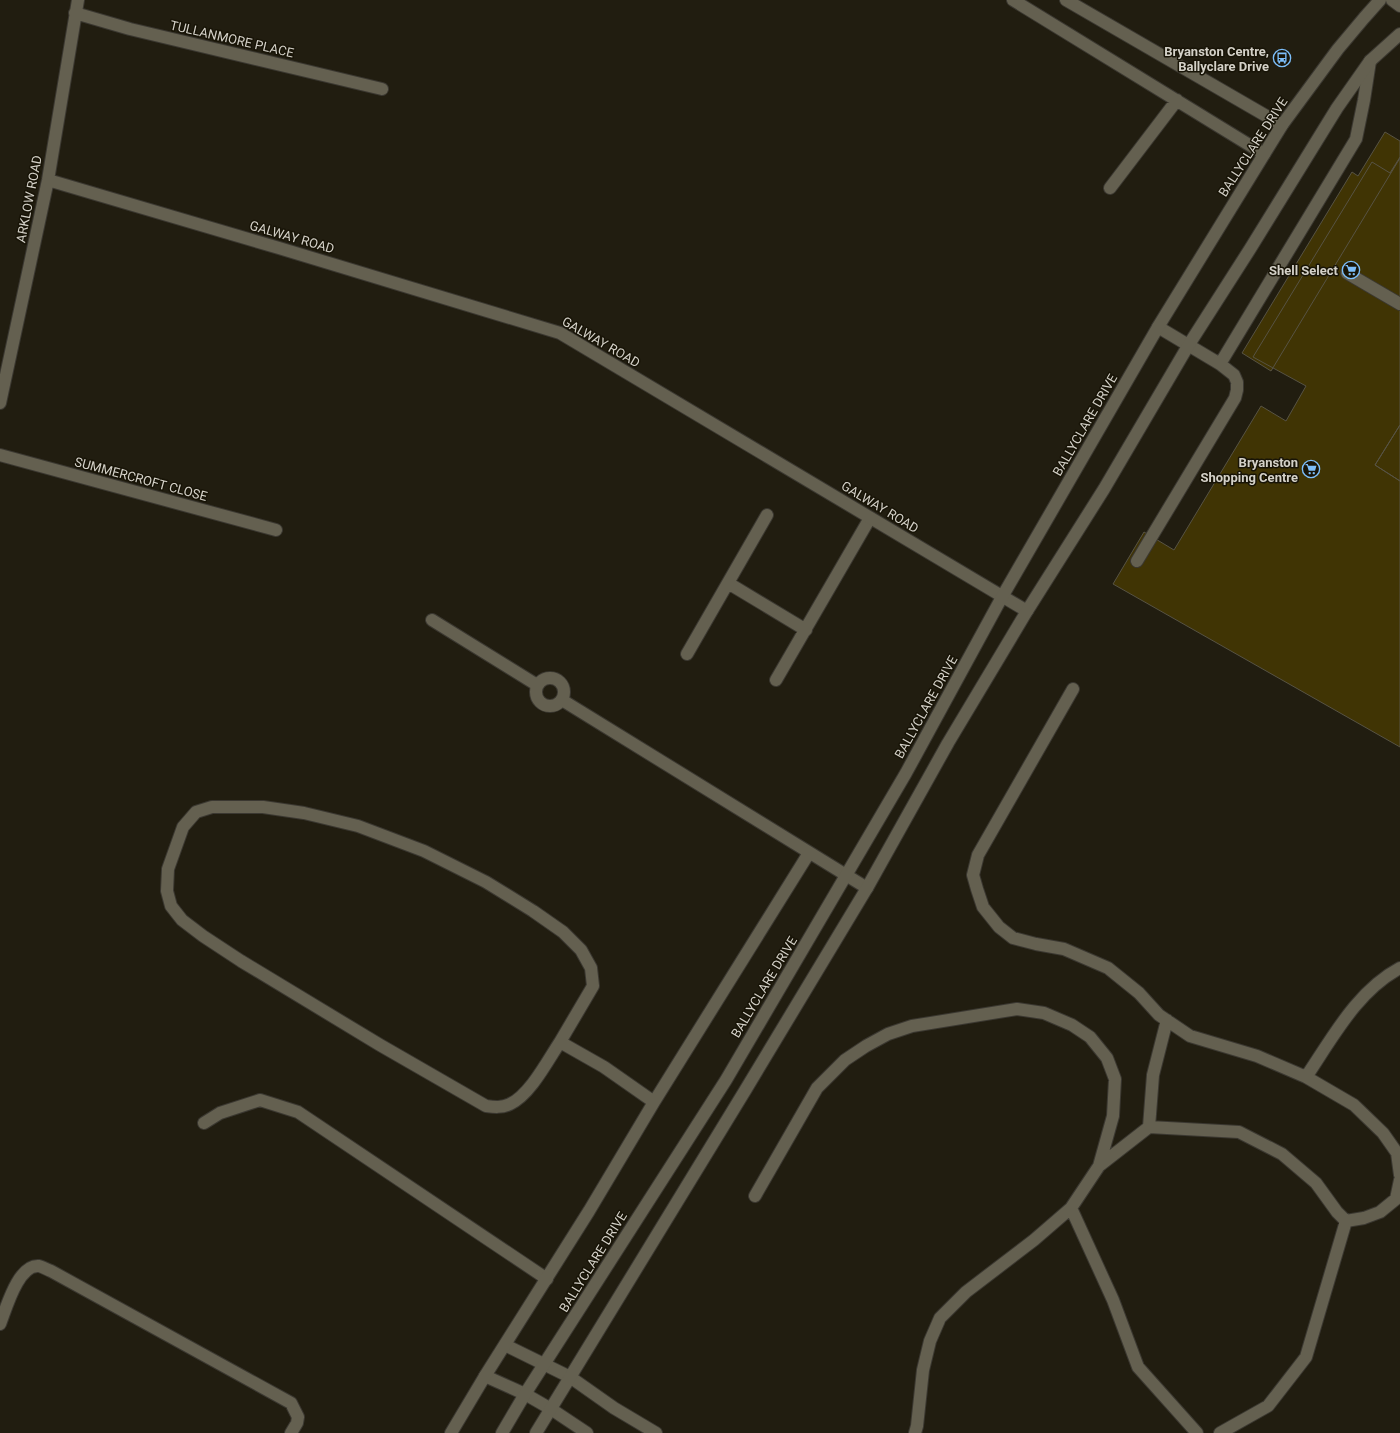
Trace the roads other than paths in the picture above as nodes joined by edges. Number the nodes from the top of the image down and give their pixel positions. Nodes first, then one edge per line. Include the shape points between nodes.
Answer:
1 (78, 0) edge
2 (1013, 0) edge
3 (1066, 0) edge
4 (1380, 0) edge
5 (1392, 0) edge
6 (1400, 6) edge
7 (75, 13) junction
8 (1400, 34) edge
9 (1370, 62) junction
10 (382, 89) dead end
11 (1177, 100) junction
12 (1282, 125) junction
13 (1264, 154) junction
14 (48, 180) junction
15 (1110, 188) dead end
16 (1347, 273) dead end
17 (1400, 304) edge
18 (1158, 326) junction
19 (1188, 346) junction
20 (1220, 364) junction
21 (0, 403) edge
22 (0, 455) edge
23 (767, 515) dead end
24 (870, 518) junction
25 (276, 530) dead end
26 (1137, 561) dead end
27 (728, 583) junction
28 (1002, 597) junction
29 (1027, 610) junction
30 (432, 620) dead end
31 (806, 630) junction
32 (687, 654) dead end
33 (776, 680) dead end
34 (538, 685) junction
35 (1073, 689) dead end
36 (562, 700) junction
37 (809, 853) junction
38 (847, 875) junction
39 (867, 888) junction
40 (1400, 968) edge
41 (1167, 1020) junction
42 (560, 1042) junction
43 (1306, 1077) junction
44 (654, 1102) junction
45 (204, 1123) dead end
46 (1149, 1127) junction
47 (1100, 1166) junction
48 (1400, 1175) edge
49 (1400, 1180) edge
50 (755, 1196) dead end
51 (1071, 1208) junction
52 (1346, 1221) junction
53 (547, 1279) junction
54 (0, 1324) edge
55 (505, 1345) junction
56 (544, 1365) junction
57 (485, 1376) junction
58 (570, 1377) junction
59 (525, 1394) junction
60 (551, 1409) junction
61 (917, 1431) edge
62 (291, 1433) edge
63 (451, 1433) edge
64 (502, 1433) edge
65 (536, 1433) edge
66 (587, 1433) edge
67 (656, 1433) edge
68 (1197, 1433) edge
69 (1220, 1433) edge

1 - 7 street, ARKLOW ROAD
2 - 11 street
3 - 12 street
4 - 12 street, BALLYCLARE DRIVE via 1338,49
5 - 6 street
7 - 10 street, TULLANMORE PLACE via 130,29
7 - 14 street, ARKLOW ROAD
8 - 9 street
9 - 19 street via 1337,108
9 - 20 street via 1356,139
11 - 13 street
11 - 15 street
12 - 13 street, BALLYCLARE DRIVE
13 - 18 street, BALLYCLARE DRIVE
14 - 21 street, ARKLOW ROAD
14 - 24 street, GALWAY ROAD via 560,333
16 - 17 street
18 - 19 street
18 - 28 street, BALLYCLARE DRIVE
19 - 20 street
19 - 29 street via 1104,489
20 - 26 street via 1234,375 1237,382 1235,398
22 - 25 street, SUMMERCROFT CLOSE
23 - 27 street
24 - 28 street, GALWAY ROAD
24 - 31 street
27 - 31 street
27 - 32 street
28 - 29 street, GALWAY ROAD
28 - 38 street, BALLYCLARE DRIVE
29 - 39 street via 944,749
30 - 34 street
31 - 33 street
34 - 36 street via 536,691 540,702 551,706
34 - 36 street via 546,679 557,680 563,689
35 - 41 street via 978,855 973,875 984,907 999,927 1013,938 1064,949 1108,968 1139,993 1158,1015
36 - 37 street
37 - 38 street
37 - 44 street
38 - 39 street
38 - 56 street, BALLYCLARE DRIVE via 726,1080
39 - 58 street
40 - 43 street via 1389,974 1356,1003
41 - 43 street via 1190,1036 1256,1056
41 - 46 street via 1153,1075
42 - 42 street via 532,1085 521,1096 510,1104 499,1107 486,1106 241,961 182,920 171,906 167,891 168,869 183,827 196,812 212,807 263,807 304,812 358,826 424,851 486,882 563,932 581,950 591,968 593,986
42 - 44 street via 604,1067
43 - 48 street via 1354,1105 1383,1133 1396,1153
44 - 53 street
45 - 53 street via 220,1113 260,1100 298,1112
46 - 47 street
46 - 52 street via 1239,1132 1282,1154 1316,1183
47 - 50 street via 1113,1116 1115,1079 1107,1058 1090,1037 1072,1025 1044,1013 1017,1009 912,1026 888,1034 845,1060 817,1088
47 - 51 street
49 - 52 street via 1396,1199 1380,1212
51 - 61 street via 966,1292 940,1318 930,1341 924,1370
51 - 68 street via 1113,1300 1138,1368
52 - 69 street via 1306,1357 1268,1406
53 - 55 street
54 - 62 street via 12,1292 21,1277 30,1268 39,1266 290,1403 298,1417
55 - 56 street
55 - 57 street
56 - 58 street
56 - 59 street, BALLYCLARE DRIVE
57 - 59 street
57 - 63 street
58 - 60 street
58 - 67 street
59 - 60 street
59 - 64 street, BALLYCLARE DRIVE
60 - 65 street
60 - 66 street

